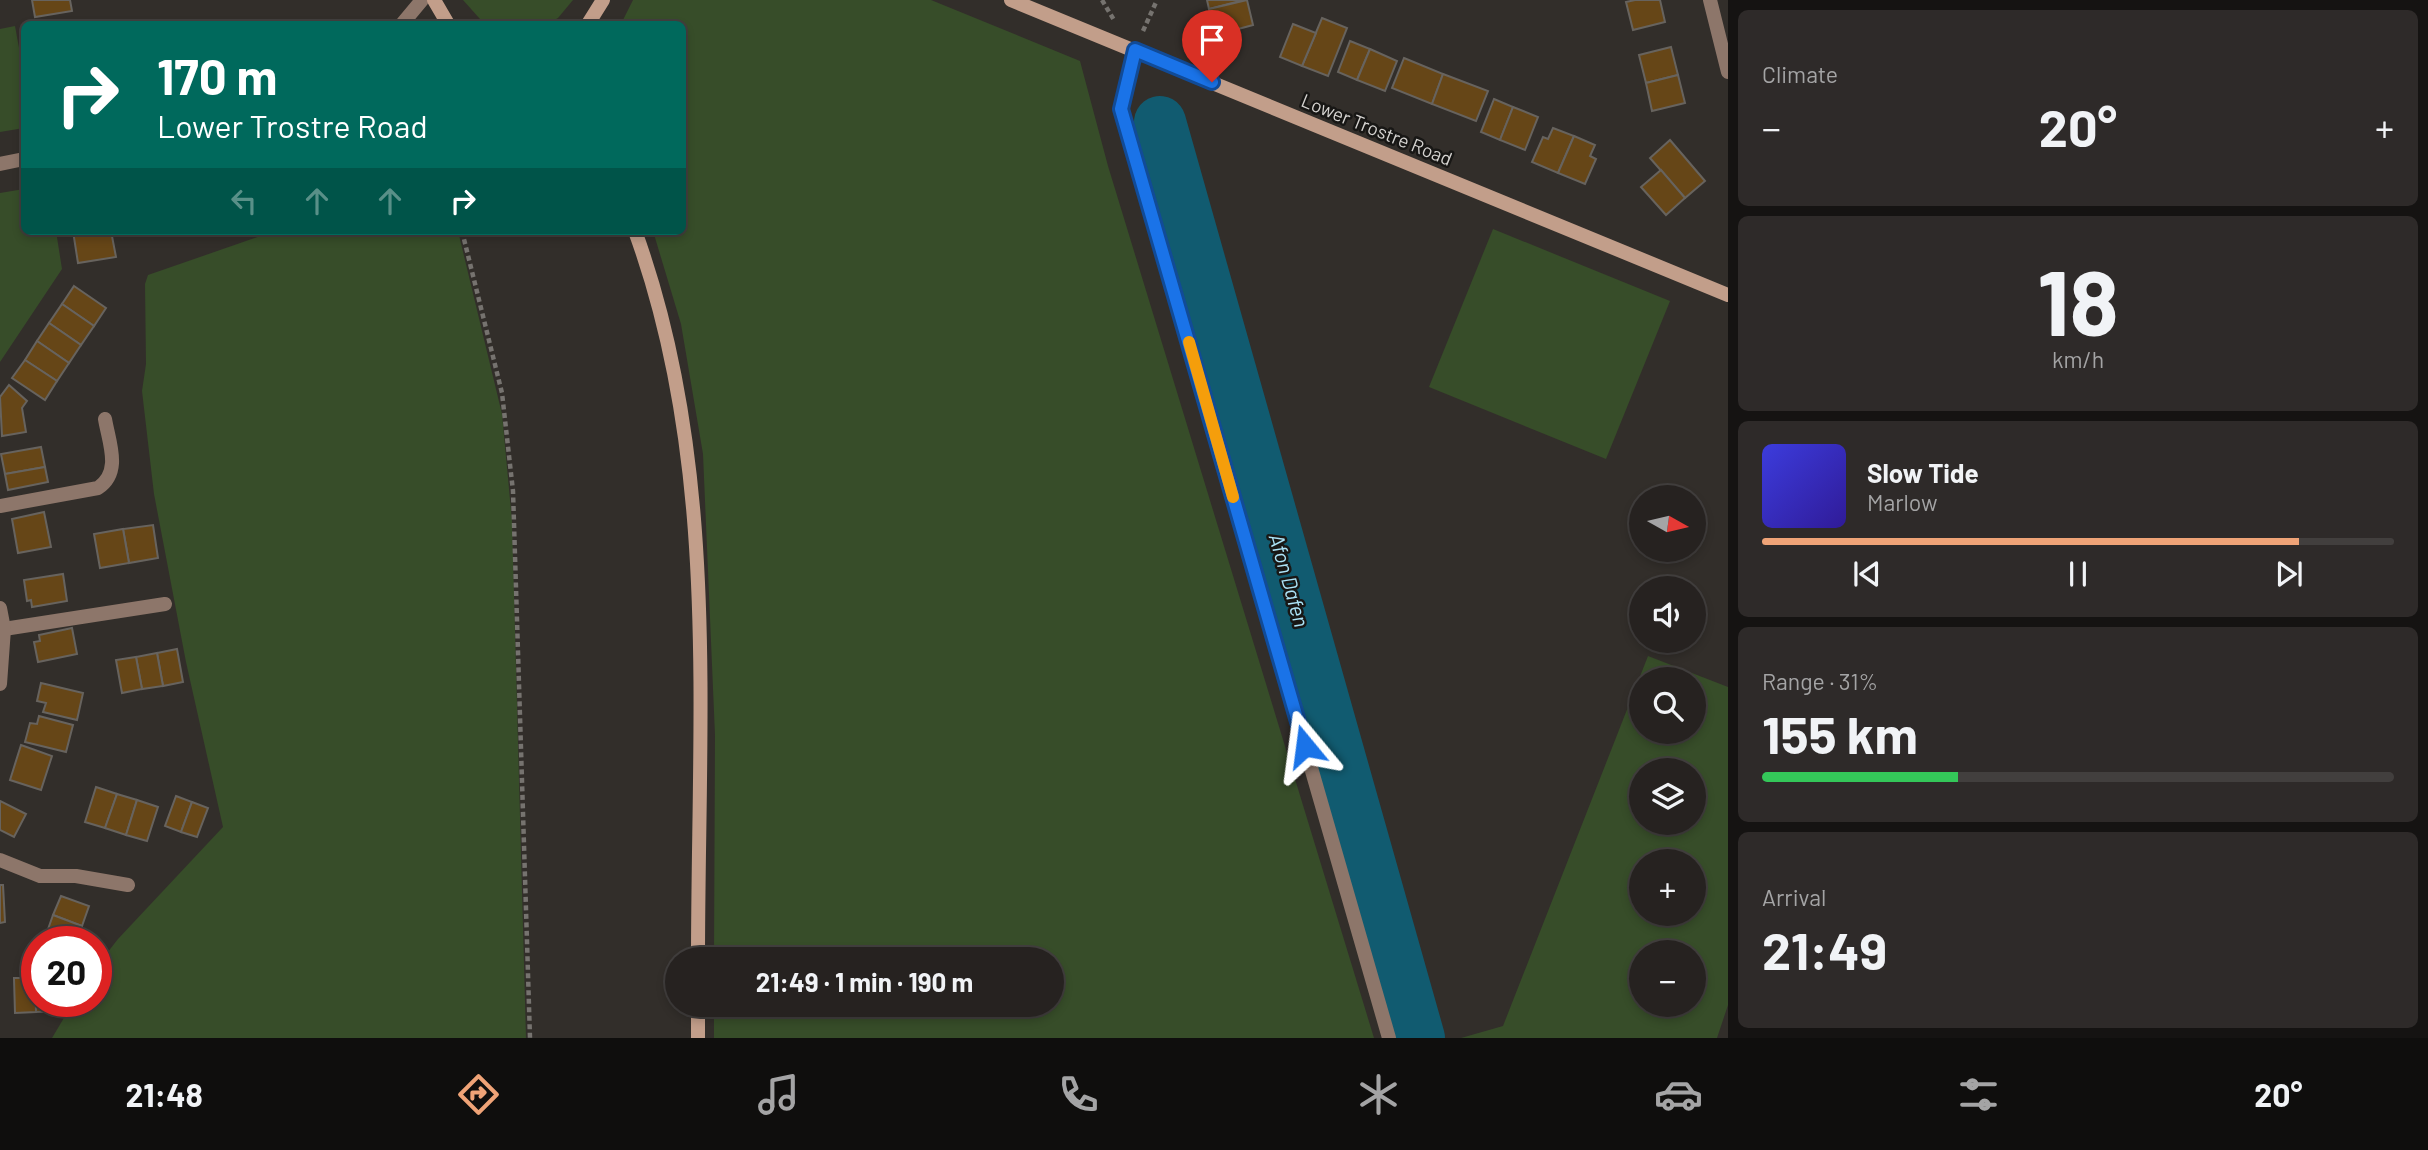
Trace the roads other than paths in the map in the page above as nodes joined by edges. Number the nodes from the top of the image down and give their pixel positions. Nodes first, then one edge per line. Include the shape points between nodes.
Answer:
1 (422, 0) edge
2 (434, 0) edge
3 (1010, 0) edge
4 (1710, 0) edge
5 (404, 21) edge
6 (445, 21) edge
7 (1135, 50) junction
8 (1728, 72) edge
9 (21, 160) edge
10 (0, 164) edge
11 (636, 235) edge
12 (1728, 295) edge
13 (104, 419) dead end
14 (0, 506) edge
15 (165, 604) dead end
16 (0, 608) edge
17 (4, 629) junction
18 (0, 684) edge
19 (0, 860) edge
20 (128, 885) dead end
21 (698, 947) edge
22 (698, 1017) edge
23 (698, 1038) edge
24 (1389, 1038) edge

1 - 5 street
2 - 6 main road
3 - 7 main road, Lower Trostre Road
4 - 8 street
7 - 12 main road, Lower Trostre Road
7 - 24 street via 1121,109
9 - 10 street
11 - 21 main road via 664,326 683,414 695,508
13 - 14 street via 114,466 104,484
15 - 17 street
16 - 17 street
17 - 18 street
19 - 20 street via 40,876 76,876
22 - 23 main road

